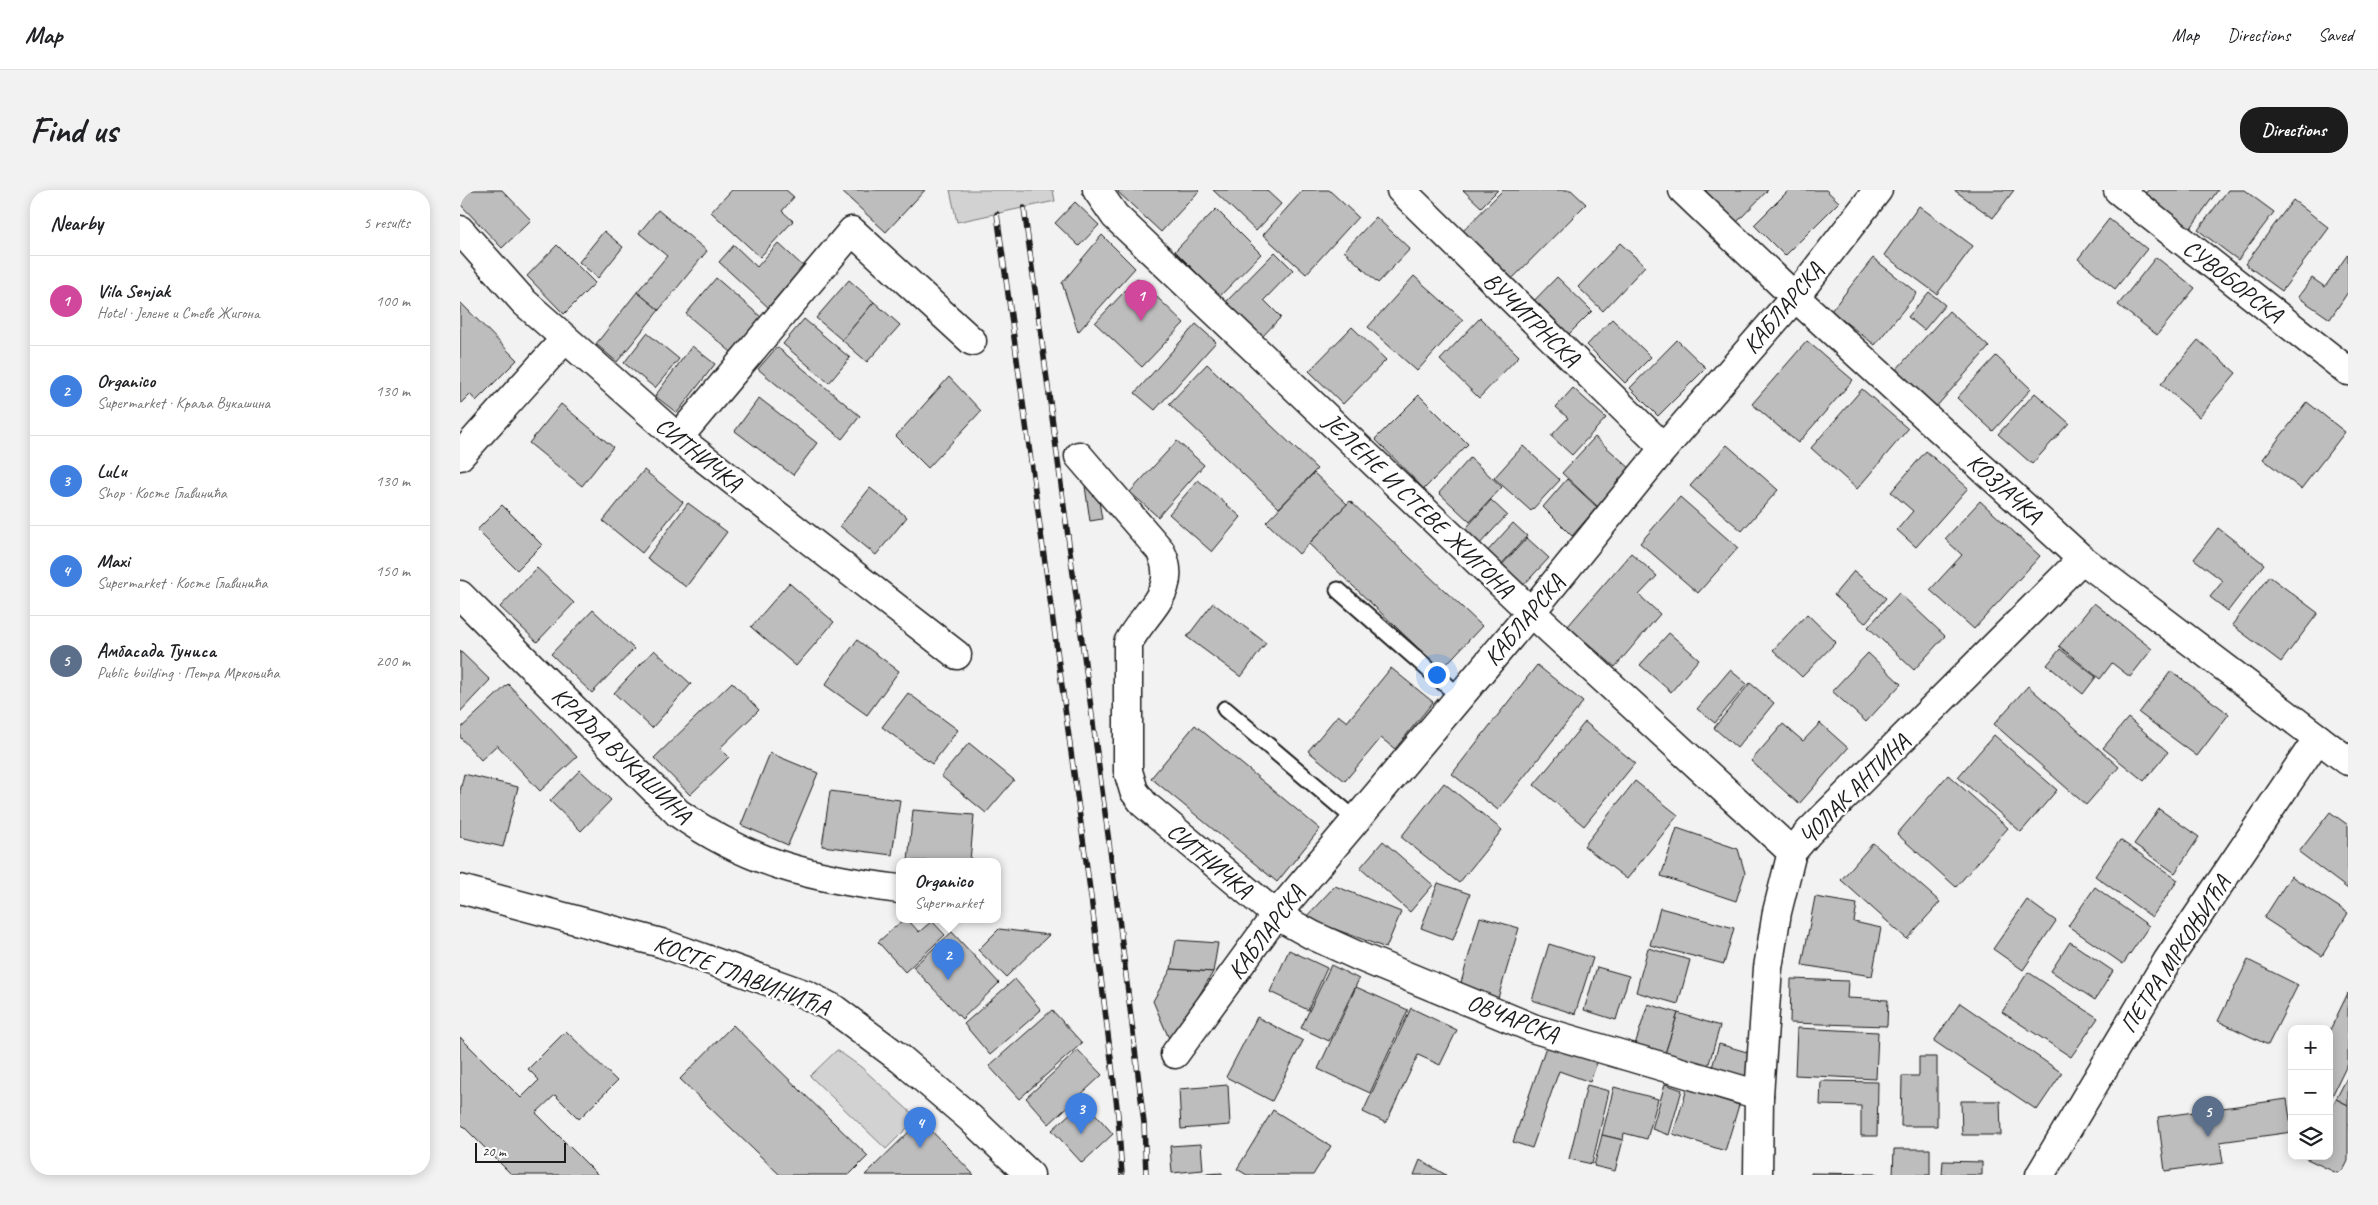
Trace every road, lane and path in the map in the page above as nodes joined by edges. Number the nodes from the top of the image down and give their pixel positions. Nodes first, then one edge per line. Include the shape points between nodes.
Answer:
1 (1097, 190) edge
2 (1400, 190) edge
3 (1683, 190) edge
4 (1878, 190) edge
5 (2118, 190) edge
6 (460, 230) edge
7 (1795, 296) junction
8 (564, 340) junction
9 (972, 341) dead end
10 (2348, 371) edge
11 (678, 438) junction
12 (1664, 448) junction
13 (460, 456) edge
14 (1079, 456) dead end
15 (2082, 559) junction
16 (1338, 590) dead end
17 (460, 595) edge
18 (1532, 612) junction
19 (958, 655) dead end
20 (1459, 696) junction
21 (1225, 709) dead end
22 (2318, 738) junction
23 (2348, 761) edge
24 (1356, 820) junction
25 (1792, 852) junction
26 (460, 889) edge
27 (896, 889) edge
28 (1276, 915) junction
29 (1175, 1054) dead end
30 (1759, 1096) junction
31 (1030, 1175) edge
32 (1758, 1175) edge
33 (2040, 1175) edge

1 - 18 street, ЈЕЛЕНЕ И СТЕВЕ ЖИГОНА via 1115,216
2 - 12 street, ВУЧИТРНСКА
3 - 7 street, КОЗЈАЧКА
4 - 7 street, КАБЛАРСКА
5 - 10 street, СУВОБОРСКА
6 - 8 street, СИТНИЧКА via 524,302
7 - 12 street, КАБЛАРСКА
7 - 15 street, КОЗЈАЧКА
8 - 11 street, СИТНИЧКА
8 - 13 street
9 - 11 street via 852,232
11 - 19 street, СИТНИЧКА
12 - 18 street, КАБЛАРСКА
14 - 28 street, СИТНИЧКА via 1160,550 1168,572 1158,603 1128,643 1128,771 1134,791 1144,804
15 - 22 street, КОЗЈАЧКА
15 - 25 street, ЧОЛАК АНТИНА
16 - 20 lane
17 - 27 street, КРАЉА ВУКАШИНА via 678,813 705,832 739,850 788,869
18 - 20 street, КАБЛАРСКА
18 - 25 street, ЈЕЛЕНЕ И СТЕВЕ ЖИГОНА
20 - 24 street, КАБЛАРСКА
21 - 24 lane
22 - 23 street, КОЗЈАЧКА
22 - 33 street, ПЕТРА МРКОЊИЋА via 2168,960
24 - 28 street, КАБЛАРСКА
25 - 30 street, ЧОЛАК АНТИНА via 1777,912 1768,968
26 - 31 street, КОСТЕ ГЛАВИНИЋА via 661,943 807,995 834,1009 902,1060
28 - 29 street, КАБЛАРСКА
28 - 30 street, ОВЧАРСКА via 1358,956 1535,1029
30 - 32 street, ЧОЛАК АНТИНА

